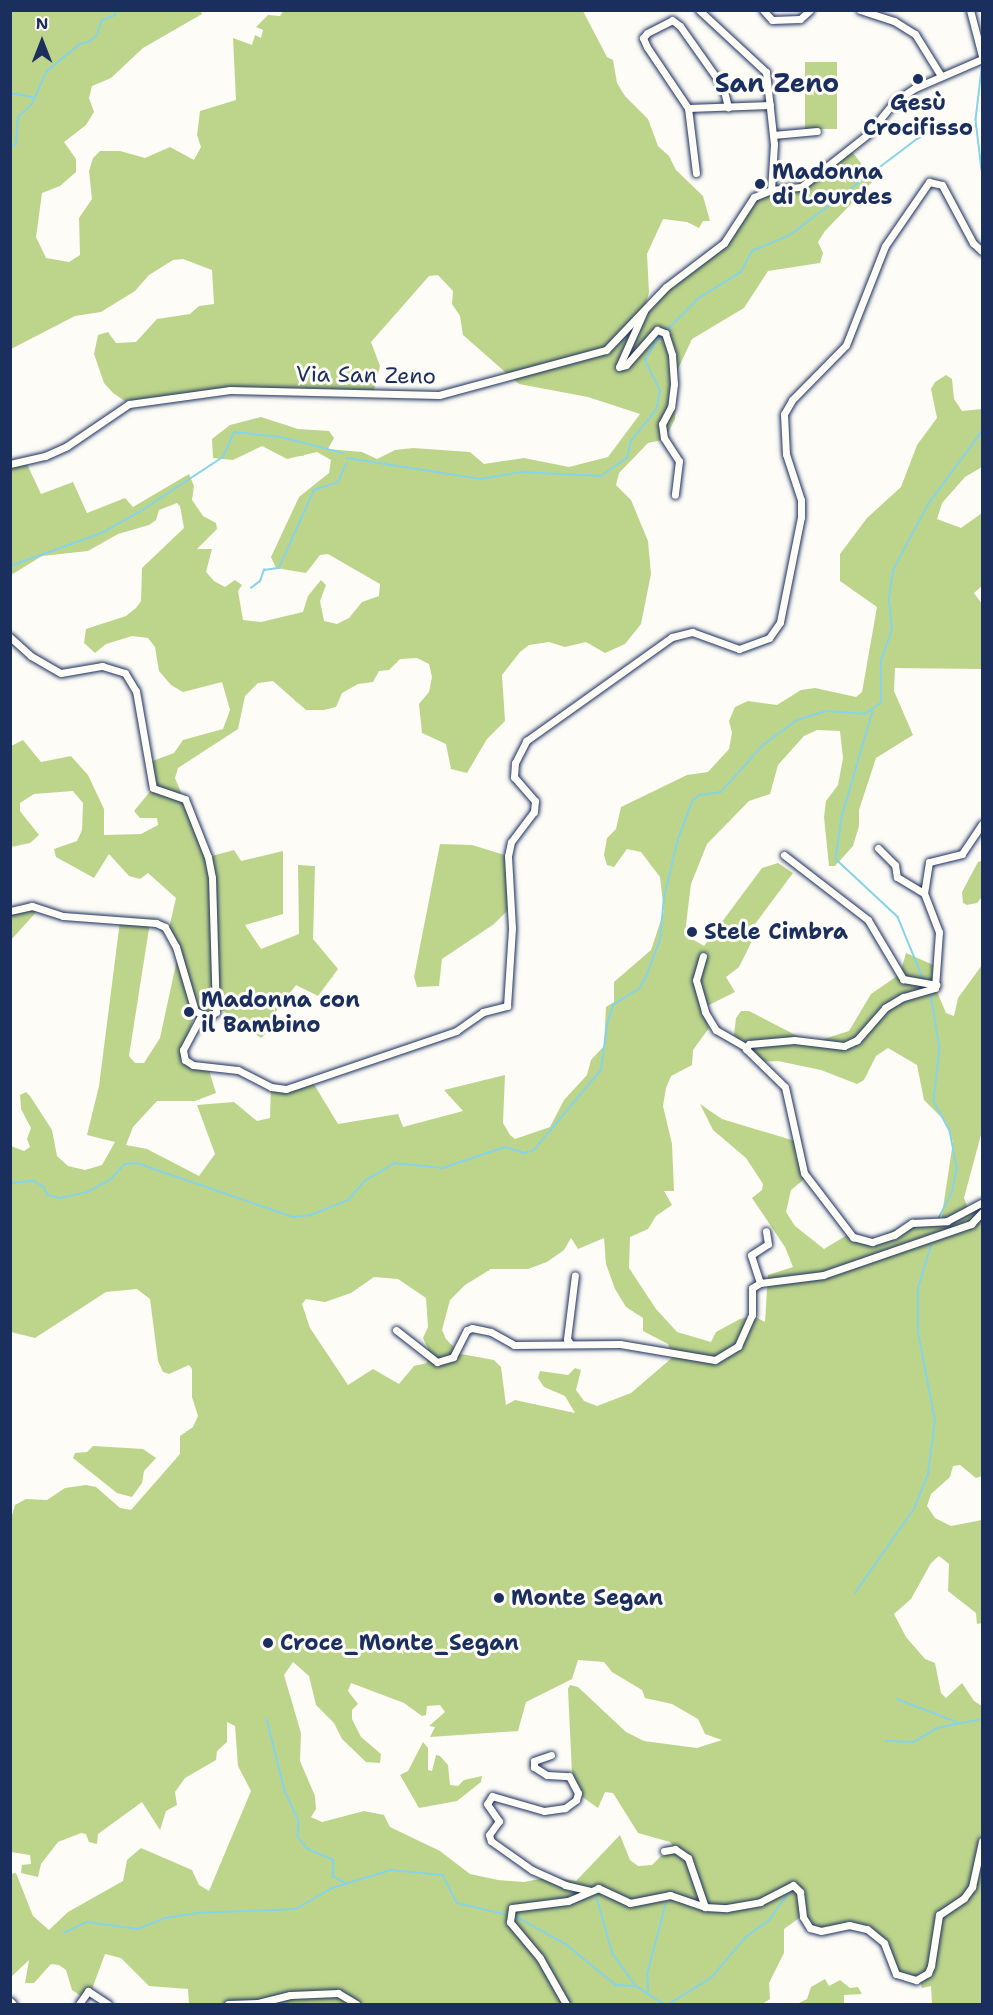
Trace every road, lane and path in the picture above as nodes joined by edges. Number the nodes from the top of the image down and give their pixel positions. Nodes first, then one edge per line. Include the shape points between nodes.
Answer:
1 (699, 10) edge
2 (763, 10) edge
3 (810, 10) edge
4 (860, 10) edge
5 (970, 10) edge
6 (982, 57) edge
7 (941, 76) junction
8 (770, 105) junction
9 (728, 106) junction
10 (688, 108) junction
11 (818, 131) dead end
12 (773, 135) junction
13 (696, 172) dead end
14 (771, 190) junction
15 (982, 250) edge
16 (644, 308) junction
17 (10, 464) edge
18 (675, 495) dead end
19 (10, 636) edge
20 (982, 824) edge
21 (878, 848) dead end
22 (784, 855) dead end
23 (924, 893) junction
24 (10, 911) edge
25 (704, 956) dead end
26 (936, 985) junction
27 (201, 1016) junction
28 (746, 1047) junction
29 (982, 1202) edge
30 (982, 1212) edge
31 (766, 1231) dead end
32 (575, 1275) dead end
33 (760, 1282) junction
34 (396, 1330) dead end
35 (570, 1343) junction
36 (551, 1755) dead end
37 (982, 1841) edge
38 (664, 1851) dead end
39 (590, 1890) junction
40 (705, 1906) junction
41 (79, 2004) edge
42 (108, 2004) edge
43 (228, 2004) edge
44 (356, 2004) edge
45 (566, 2004) edge

1 - 8 street via 764,67
2 - 3 street via 772,20 800,19
4 - 7 street via 894,21 915,34
5 - 6 street
6 - 7 street, Via San Zeno
7 - 14 street, Via San Zeno via 894,102 868,134 801,187
8 - 9 street
8 - 12 street
9 - 10 street
9 - 10 street via 717,77 672,20 643,38
10 - 13 street
11 - 12 street
12 - 14 street
14 - 16 street, Via San Zeno via 749,202 728,238 711,256
15 - 27 street via 974,243 942,185 929,182 885,246 846,345 792,400 784,414 786,454 801,500 801,517 780,622 769,638 740,649 692,632 672,637 526,741 515,763 514,777 535,801 534,812 511,842 508,856 512,928 507,1006 483,1012 456,1031 286,1089 271,1087 238,1070 193,1065 185,1060 183,1050
16 - 17 street, Via San Zeno via 606,350 460,392 412,396 230,390 129,404 67,446
16 - 18 street via 619,367 626,365 657,330 664,331 672,355 674,384 671,407 662,424 664,438 679,461
19 - 27 street via 31,656 61,673 102,666 125,673 136,691 153,788 185,799 212,878 218,1004 216,1011
20 - 23 street via 962,854 930,862
21 - 23 street via 895,865 897,877
22 - 26 street via 868,920 903,979
23 - 26 street via 939,932
24 - 27 street via 32,906 63,916 156,923 165,927 176,947 195,1011
25 - 28 street via 696,980 705,1012 716,1030
26 - 28 street via 885,1008 857,1040 844,1046 794,1040
28 - 29 street via 785,1087 804,1173 853,1237 872,1242 894,1235 912,1223 947,1221
30 - 33 street via 971,1224 823,1275
31 - 33 street via 768,1244 751,1255
32 - 35 street via 567,1339
33 - 35 street via 752,1288 752,1315 746,1332 738,1346 724,1357 708,1361 650,1347
34 - 35 street via 437,1362 453,1357 464,1335 472,1329 491,1332 514,1345
36 - 39 street via 534,1761 534,1767 547,1775 569,1776 578,1793 576,1800 565,1808 544,1811 492,1796 487,1804 499,1821 489,1835 490,1841 532,1870 566,1885
37 - 40 street via 972,1887 964,1898 939,1915 931,1966 928,1973 916,1980 896,1974 884,1943 867,1929 849,1925 821,1931 810,1928 803,1917 800,1892 793,1885 760,1902 727,1908
38 - 40 street via 675,1849 688,1858
39 - 40 street via 598,1888 630,1903 670,1895
39 - 45 street via 567,1901 519,1904 509,1912 510,1922 540,1958
41 - 42 street via 88,1991
43 - 44 street via 316,1993 339,1993

